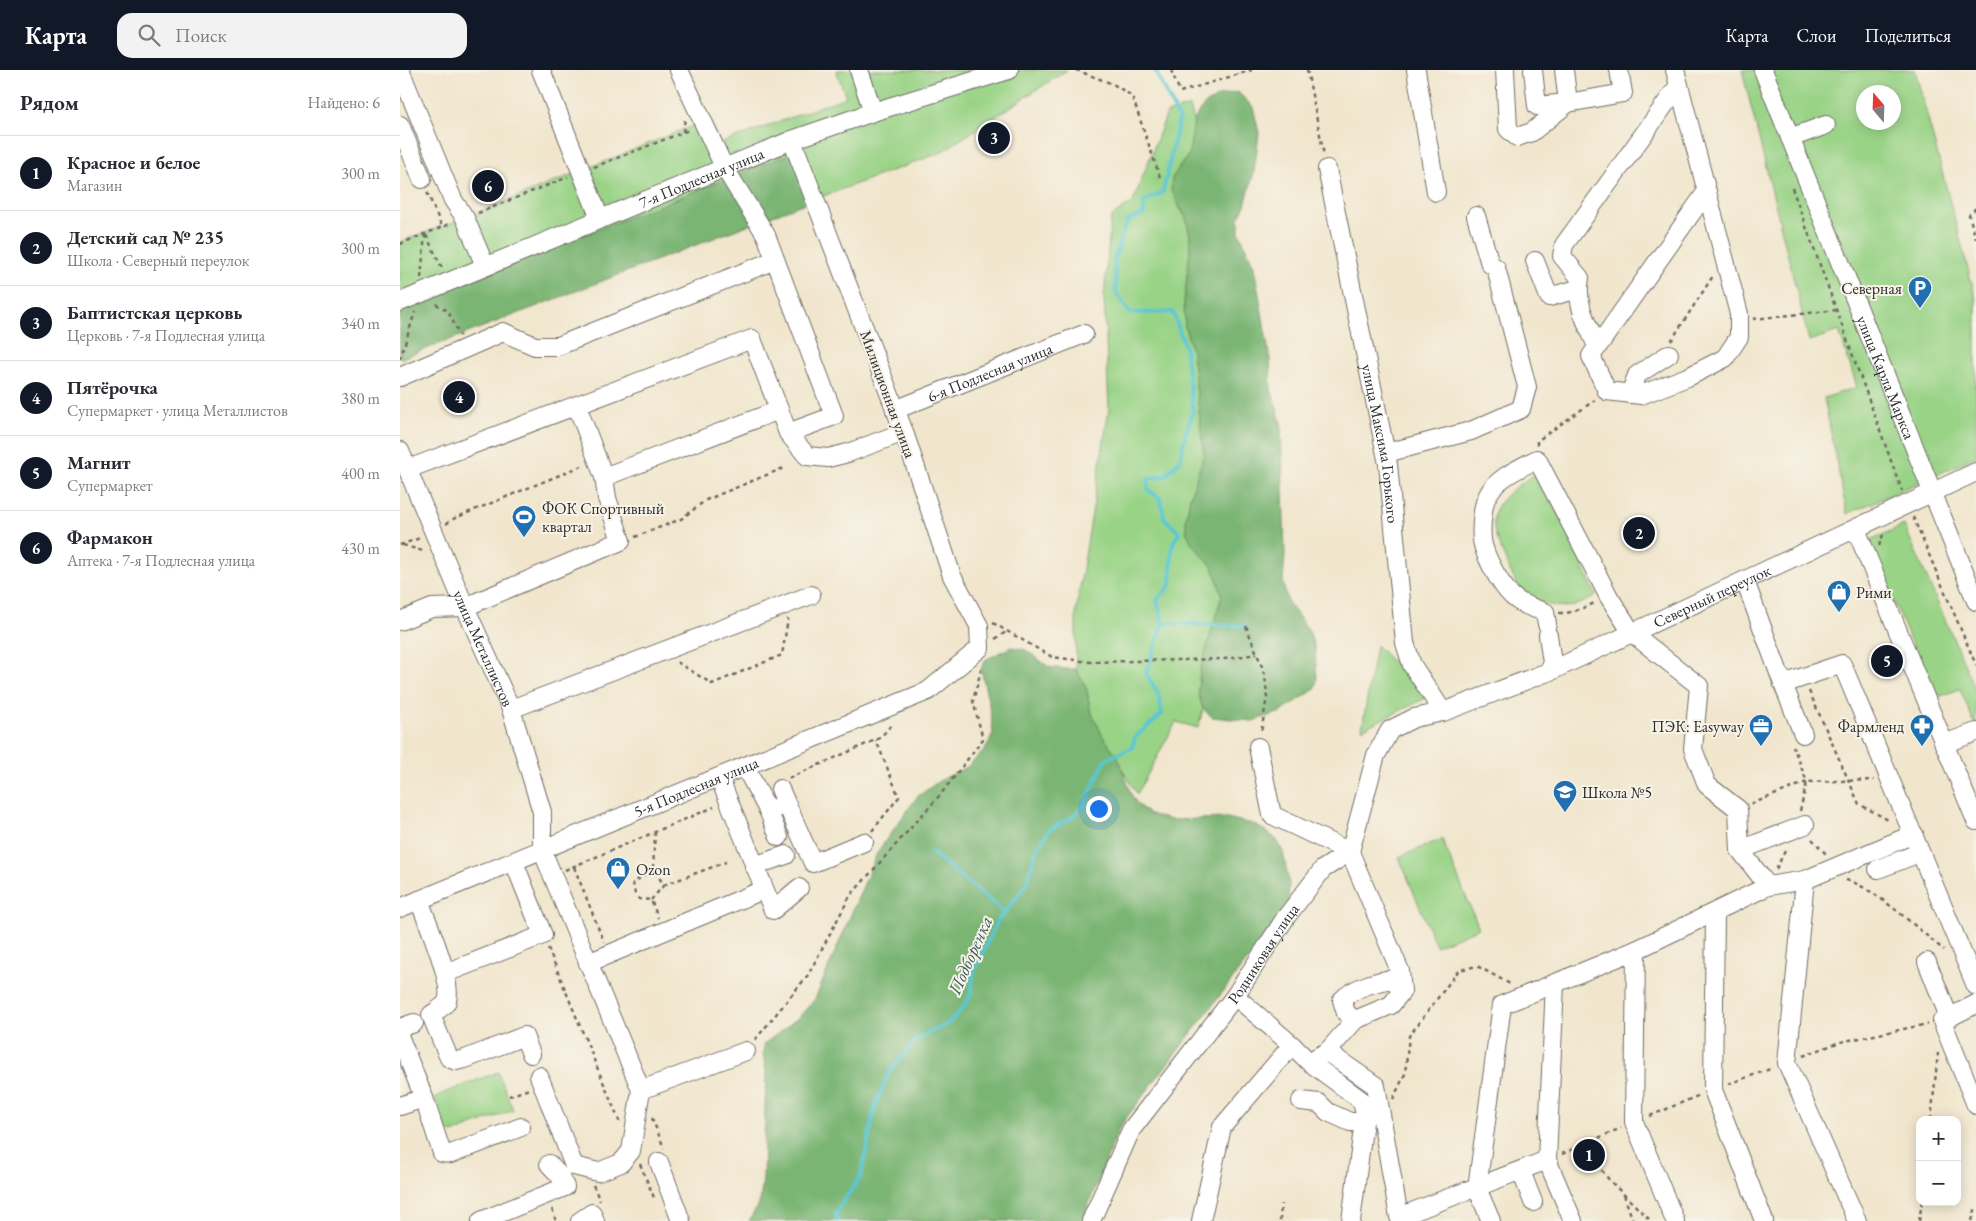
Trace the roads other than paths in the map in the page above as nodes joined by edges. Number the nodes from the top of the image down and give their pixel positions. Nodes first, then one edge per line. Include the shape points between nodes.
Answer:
1 (400, 70) edge
2 (541, 70) edge
3 (679, 70) edge
4 (859, 70) edge
5 (1009, 70) edge
6 (1416, 70) edge
7 (1505, 70) edge
8 (1533, 70) edge
9 (1564, 70) edge
10 (1619, 70) edge
11 (1763, 70) edge
12 (1677, 77) edge
13 (1568, 103) junction
14 (873, 112) junction
15 (400, 125) edge
16 (1826, 125) dead end
17 (1790, 138) junction
18 (792, 140) junction
19 (724, 167) junction
20 (1327, 169) road end
21 (422, 179) road end
22 (1707, 191) junction
23 (1436, 192) dead end
24 (1476, 216) dead end
25 (600, 219) junction
26 (775, 260) junction
27 (1535, 261) dead end
28 (485, 266) junction
29 (1578, 290) junction
30 (400, 302) edge
31 (1084, 334) dead end
32 (1597, 346) junction
33 (1664, 357) road end
34 (400, 378) edge
35 (1630, 394) junction
36 (577, 406) junction
37 (779, 410) junction
38 (895, 410) junction
39 (904, 432) junction
40 (788, 433) junction
41 (400, 451) edge
42 (1386, 453) junction
43 (408, 469) junction
44 (1976, 472) edge
45 (604, 477) junction
46 (1932, 493) junction
47 (1856, 529) junction
48 (1745, 581) junction
49 (811, 595) dead end
50 (1976, 601) edge
51 (465, 607) junction
52 (400, 621) edge
53 (1632, 633) junction
54 (980, 648) joint
55 (1553, 670) junction
56 (1783, 684) junction
57 (511, 709) junction
58 (1443, 712) junction
59 (1976, 732) edge
60 (1798, 738) road end
61 (1944, 744) junction
62 (1258, 747) road end
63 (745, 767) junction
64 (719, 777) junction
65 (768, 810) junction
66 (1976, 821) edge
67 (1805, 825) dead end
68 (1914, 834) junction
69 (779, 837) dead end
70 (864, 842) road end
71 (542, 850) junction
72 (1740, 850) junction
73 (1350, 852) junction
74 (1920, 853) junction
75 (786, 856) dead end
76 (514, 862) junction
77 (754, 866) junction
78 (1878, 869) dead end
79 (1805, 880) junction
80 (1768, 886) junction
81 (799, 888) dead end
82 (763, 890) junction
83 (418, 900) junction
84 (400, 908) edge
85 (1715, 913) junction
86 (1636, 950) junction
87 (1927, 962) dead end
88 (588, 963) junction
89 (446, 973) junction
90 (1555, 983) junction
91 (1976, 986) edge
92 (1402, 991) junction
93 (1236, 996) junction
94 (1976, 1004) edge
95 (1946, 1019) junction
96 (1355, 1020) junction
97 (417, 1022) edge
98 (400, 1038) edge
99 (1292, 1045) junction
100 (746, 1051) road end
101 (1328, 1052) junction
102 (530, 1054) dead end
103 (1308, 1061) junction
104 (539, 1076) dead end
105 (641, 1090) junction
106 (424, 1098) junction
107 (1301, 1101) dead end
108 (1976, 1105) edge
109 (400, 1106) edge
110 (1364, 1122) junction
111 (521, 1127) dead end
112 (1547, 1160) junction
113 (659, 1162) dead end
114 (550, 1164) dead end
115 (1521, 1171) junction
116 (1477, 1188) junction
117 (1533, 1202) dead end
118 (1392, 1219) edge
119 (481, 1221) edge
120 (580, 1221) edge
121 (595, 1221) edge
122 (681, 1221) edge
123 (1091, 1221) edge
124 (1201, 1221) edge
125 (1351, 1221) edge
126 (1491, 1221) edge
127 (1573, 1221) edge
128 (1675, 1221) edge
129 (1764, 1221) edge
130 (1857, 1221) edge

1 - 28 street via 453,200 465,218
2 - 25 street
3 - 19 street
4 - 14 street
5 - 14 street, 7-я Подлесная улица
6 - 23 street
7 - 13 street via 1508,129 1516,137 1532,132
8 - 13 street via 1537,106
9 - 13 street
10 - 13 street via 1622,92
11 - 17 street, улица Карла Маркса
12 - 22 street
12 - 29 street via 1564,245 1562,256 1580,278
14 - 18 street, 7-я Подлесная улица
15 - 21 street
16 - 17 street
17 - 46 street, улица Карла Маркса
18 - 19 street, 7-я Подлесная улица
18 - 38 street, Милиционная улица
19 - 25 street, 7-я Подлесная улица
19 - 26 street via 766,235
20 - 42 street, улица Максима Горького
22 - 32 street
22 - 35 street via 1739,314 1739,337 1725,358 1641,395
24 - 42 street via 1490,264 1496,268 1527,387 1521,409 1471,431
25 - 28 street, 7-я Подлесная улица
26 - 34 street via 558,346 535,346 504,332
26 - 40 street via 834,416
27 - 29 street via 1549,297
28 - 30 street, 7-я Подлесная улица
29 - 32 street via 1580,308
31 - 38 street, 6-я Подлесная улица
32 - 35 street via 1591,356 1607,391
33 - 35 street via 1637,375
36 - 37 street via 752,339
36 - 43 street
36 - 45 street
37 - 40 street
37 - 45 street
38 - 39 street, Милиционная улица
39 - 40 street via 828,458 807,456
39 - 54 street, Милиционная улица via 952,576 978,626
41 - 43 street, улица Металлистов
42 - 58 street, улица Максима Горького via 1405,644 1412,666
43 - 51 street, улица Металлистов
44 - 46 street, Северный переулок
45 - 51 street via 606,498 621,542
46 - 47 street, Северный переулок
46 - 50 street, улица Карла Маркса
47 - 48 street, Северный переулок
47 - 61 street
48 - 53 street, Северный переулок
48 - 56 street
49 - 57 street
51 - 52 street via 432,608
51 - 57 street, улица Металлистов
53 - 55 street, Северный переулок
53 - 55 street via 1609,597 1537,459 1504,477 1487,495 1482,518 1482,544 1492,568 1515,599 1547,623
53 - 72 street via 1699,686 1693,749 1707,784 1738,809
54 - 63 street, 5-я Подлесная улица via 928,691
55 - 58 street, Северный переулок
56 - 60 street
56 - 68 street via 1842,664
57 - 71 street, улица Металлистов via 542,812
58 - 73 street via 1414,718 1390,730 1376,755
59 - 61 street
61 - 66 street
62 - 73 street via 1272,815
63 - 64 street, 5-я Подлесная улица
63 - 65 street
64 - 71 street, 5-я Подлесная улица
64 - 77 street
65 - 69 street
65 - 70 street via 784,797 813,863
67 - 72 street
68 - 74 street
68 - 79 street
71 - 76 street, 5-я Подлесная улица
71 - 88 street
72 - 80 street
73 - 92 street via 1400,971
73 - 93 street, Родниковая улица via 1323,869 1286,917
74 - 78 street
74 - 91 street
75 - 77 street
76 - 83 street, 5-я Подлесная улица
76 - 89 street via 543,935
77 - 82 street
79 - 80 street
79 - 130 street via 1787,1063
80 - 85 street
81 - 82 street via 773,910
82 - 88 street
83 - 84 street, 5-я Подлесная улица
83 - 89 street
85 - 86 street
85 - 129 street via 1713,1090
86 - 90 street
86 - 128 street via 1634,1122
87 - 95 street
88 - 105 street
89 - 97 street via 446,1003
90 - 112 street
90 - 116 street via 1502,1005
92 - 96 street via 1391,1005
92 - 96 street via 1393,980 1380,981 1347,994 1342,1000 1346,1014
93 - 99 street
93 - 123 street, Родниковая улица via 1131,1130
94 - 95 street
95 - 108 street
96 - 101 street
97 - 102 street via 449,1058 456,1061 524,1036
98 - 106 street
99 - 103 street
99 - 124 street via 1222,1127
100 - 105 street
101 - 103 street
101 - 118 street via 1376,1086
103 - 110 street via 1361,1100 1366,1113
104 - 105 street via 574,1166 598,1172 621,1163 631,1152
106 - 109 street
106 - 111 street via 442,1153 451,1154
107 - 110 street via 1319,1103 1328,1112 1350,1122
110 - 125 street
112 - 115 street
112 - 127 street
113 - 122 street
114 - 119 street via 565,1187
115 - 116 street
115 - 117 street
116 - 118 street
116 - 126 street
120 - 121 street via 592,1213

